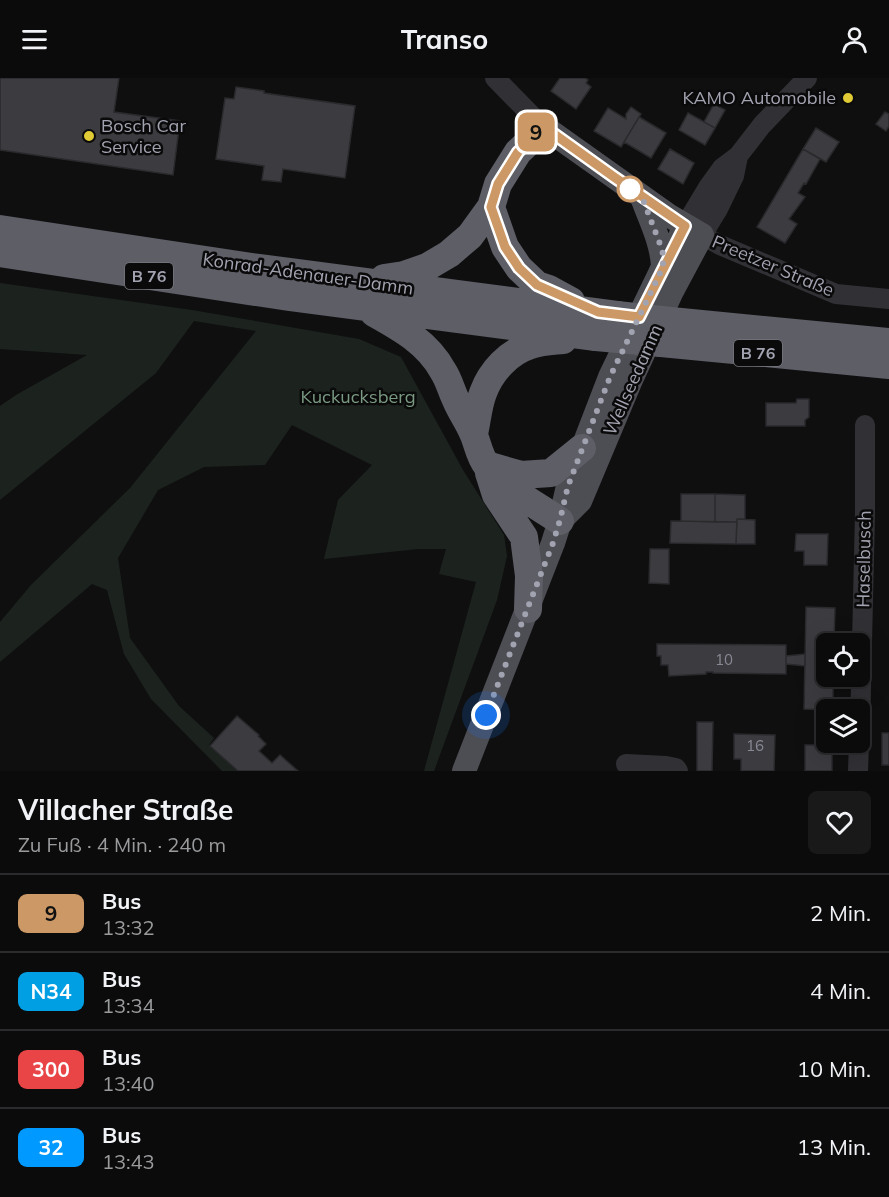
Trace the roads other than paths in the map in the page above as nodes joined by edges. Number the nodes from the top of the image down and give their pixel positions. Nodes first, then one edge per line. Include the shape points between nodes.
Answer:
1 (495, 78) edge
2 (802, 79) edge
3 (540, 124) junction
4 (642, 197) junction
5 (491, 207) junction
6 (0, 229) edge
7 (693, 230) junction
8 (0, 253) edge
9 (663, 267) junction
10 (362, 295) junction
11 (889, 298) edge
12 (604, 321) junction
13 (666, 332) junction
14 (889, 342) edge
15 (889, 365) edge
16 (865, 424) dead end
17 (474, 434) junction
18 (582, 448) junction
19 (487, 466) junction
20 (560, 520) junction
21 (528, 609) junction
22 (861, 699) edge
23 (859, 753) edge
24 (626, 764) dead end
25 (464, 771) edge
26 (678, 771) edge
27 (858, 771) edge

1 - 3 street, Preetzer Straße
2 - 7 street via 709,186
3 - 4 main road, Preetzer Straße
3 - 5 highway via 498,184
4 - 7 main road, Preetzer Straße
4 - 9 main road via 660,244
5 - 10 highway via 470,236 440,260
5 - 12 highway via 505,247 519,268 537,285
6 - 10 highway, Konrad-Adenauer-Damm / B 76 via 229,264
7 - 9 main road, Wellseedamm via 678,241
7 - 11 street, Preetzer Straße via 836,294
7 - 20 main road, Wellseedamm via 672,291 580,501
8 - 10 highway, Konrad-Adenauer-Damm / B 76 via 111,271
9 - 18 main road, Wellseedamm via 610,377
10 - 12 highway, Konrad-Adenauer-Damm / B 76
10 - 17 highway via 431,353
12 - 13 highway, B 76, bridge
12 - 17 highway via 529,345 501,363 483,392
13 - 14 highway, B 76
13 - 15 highway, B 76
16 - 22 street, Haselbusch
17 - 19 highway
18 - 19 highway via 551,473 521,476
18 - 20 main road, Wellseedamm
19 - 20 highway via 528,501
19 - 21 highway via 496,495 524,537
20 - 21 main road, Wellseedamm
21 - 25 main road, Wellseedamm
23 - 27 street
24 - 26 street via 666,766

